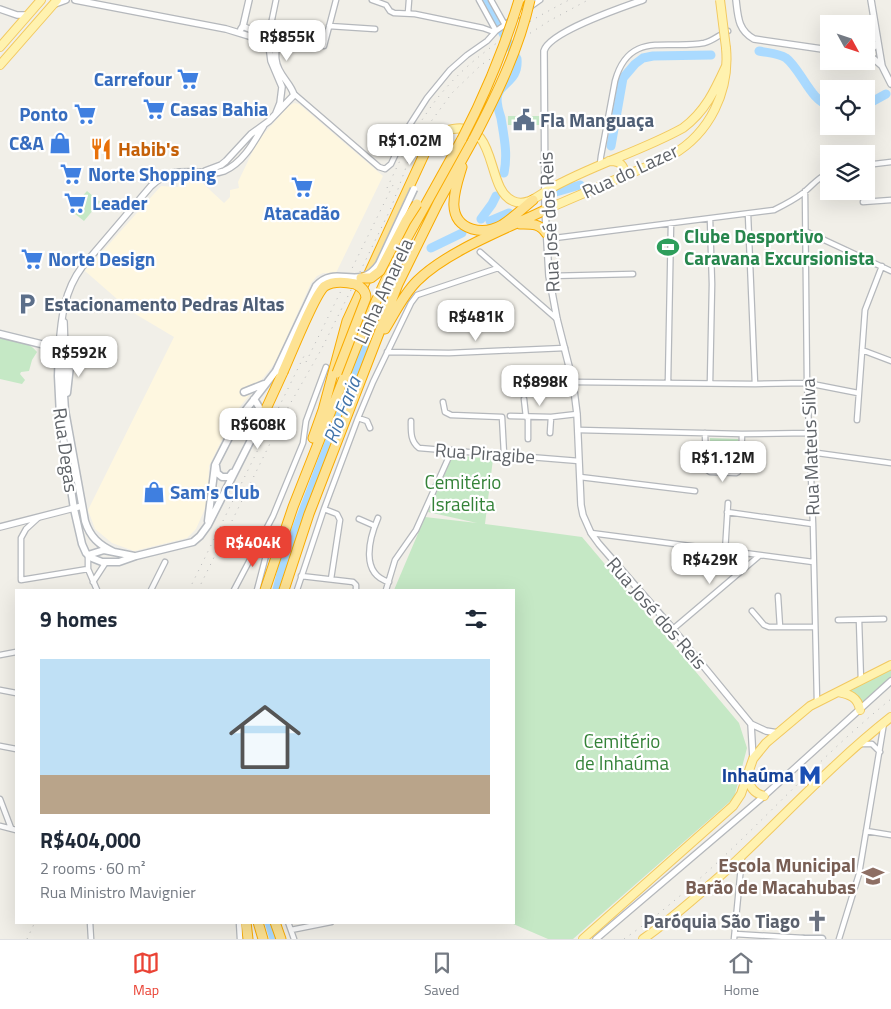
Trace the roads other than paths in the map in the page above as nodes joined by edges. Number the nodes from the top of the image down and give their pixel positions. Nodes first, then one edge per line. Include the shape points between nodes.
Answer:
1 (41, 0) edge
2 (66, 0) edge
3 (75, 0) edge
4 (82, 0) edge
5 (249, 0) edge
6 (276, 0) edge
7 (336, 0) edge
8 (372, 0) edge
9 (410, 0) edge
10 (479, 0) edge
11 (491, 0) edge
12 (519, 0) edge
13 (530, 0) edge
14 (540, 0) edge
15 (643, 0) edge
16 (720, 0) edge
17 (736, 0) edge
18 (871, 0) edge
19 (55, 2) edge
20 (0, 9) edge
21 (408, 13) junction
22 (28, 15) junction
23 (243, 26) junction
24 (329, 26) junction
25 (375, 29) dead end
26 (499, 29) junction
27 (728, 31) dead end
28 (236, 32) junction
29 (270, 34) junction
30 (266, 41) junction
31 (276, 43) junction
32 (878, 43) junction
33 (875, 46) edge
34 (0, 47) edge
35 (820, 49) edge
36 (875, 60) edge
37 (0, 65) edge
38 (726, 66) junction
39 (882, 66) junction
40 (891, 84) edge
41 (284, 89) junction
42 (292, 96) junction
43 (276, 114) junction
44 (264, 125) junction
45 (248, 137) junction
46 (427, 148) junction
47 (465, 156) junction
48 (609, 161) junction
49 (891, 162) edge
50 (600, 164) junction
51 (875, 164) edge
52 (447, 165) junction
53 (231, 166) junction
54 (202, 172) junction
55 (619, 178) junction
56 (820, 178) edge
57 (546, 191) junction
58 (805, 192) junction
59 (533, 200) junction
60 (891, 200) edge
61 (863, 202) dead end
62 (559, 204) junction
63 (545, 210) junction
64 (748, 214) junction
65 (710, 219) junction
66 (671, 223) junction
67 (515, 225) junction
68 (805, 231) junction
69 (546, 236) junction
70 (480, 252) dead end
71 (882, 266) junction
72 (498, 268) junction
73 (891, 271) edge
74 (633, 274) dead end
75 (549, 276) junction
76 (361, 278) junction
77 (558, 319) junction
78 (0, 334) edge
79 (565, 348) junction
80 (62, 349) junction
81 (862, 350) junction
82 (387, 352) junction
83 (371, 353) junction
84 (891, 361) edge
85 (326, 367) dead end
86 (280, 372) junction
87 (268, 382) junction
88 (574, 382) junction
89 (668, 382) junction
90 (710, 383) junction
91 (807, 383) junction
92 (756, 384) junction
93 (244, 392) dead end
94 (858, 393) junction
95 (254, 399) junction
96 (524, 399) dead end
97 (443, 402) dead end
98 (322, 414) junction
99 (577, 414) junction
100 (510, 416) dead end
101 (527, 417) junction
102 (551, 417) junction
103 (358, 418) junction
104 (857, 420) dead end
105 (411, 421) dead end
106 (260, 422) junction
107 (370, 428) dead end
108 (578, 430) junction
109 (550, 433) dead end
110 (705, 433) junction
111 (809, 433) junction
112 (742, 434) junction
113 (528, 439) dead end
114 (452, 450) junction
115 (810, 452) junction
116 (504, 454) junction
117 (579, 461) junction
118 (891, 463) edge
119 (215, 465) junction
120 (236, 470) junction
121 (580, 477) junction
122 (695, 491) dead end
123 (728, 503) dead end
124 (82, 506) junction
125 (293, 507) junction
126 (74, 509) junction
127 (324, 509) junction
128 (727, 512) junction
129 (38, 518) junction
130 (378, 518) dead end
131 (359, 519) dead end
132 (813, 524) junction
133 (208, 525) junction
134 (375, 526) junction
135 (0, 527) edge
136 (591, 533) junction
137 (262, 539) junction
138 (114, 552) junction
139 (725, 552) junction
140 (88, 555) junction
141 (136, 556) junction
142 (759, 556) junction
143 (106, 562) junction
144 (165, 562) dead end
145 (813, 562) junction
146 (88, 568) junction
147 (301, 576) junction
148 (330, 579) junction
149 (94, 582) junction
150 (390, 582) junction
151 (97, 589) edge
152 (152, 589) edge
153 (235, 589) edge
154 (257, 589) edge
155 (265, 589) edge
156 (284, 589) edge
157 (297, 589) edge
158 (356, 589) edge
159 (386, 589) edge
160 (778, 596) dead end
161 (752, 611) dead end
162 (884, 619) dead end
163 (838, 620) dead end
164 (859, 620) junction
165 (780, 627) junction
166 (814, 627) junction
167 (673, 629) junction
168 (15, 652) edge
169 (0, 655) edge
170 (891, 665) edge
171 (862, 681) junction
172 (891, 682) edge
173 (0, 690) edge
174 (838, 692) junction
175 (15, 693) edge
176 (818, 702) junction
177 (860, 710) junction
178 (888, 719) edge
179 (751, 724) junction
180 (778, 733) junction
181 (859, 744) junction
182 (0, 746) edge
183 (15, 749) edge
184 (880, 752) junction
185 (753, 759) junction
186 (747, 775) junction
187 (764, 796) junction
188 (0, 799) edge
189 (0, 826) edge
190 (10, 828) junction
191 (15, 830) edge
192 (866, 831) junction
193 (891, 835) edge
194 (742, 856) junction
195 (90, 924) edge
196 (239, 924) edge
197 (246, 924) edge
198 (259, 924) edge
199 (276, 924) edge
200 (288, 924) edge
201 (320, 924) edge
202 (290, 930) junction
203 (735, 937) edge
204 (91, 939) edge
205 (240, 939) edge
206 (248, 939) edge
207 (264, 939) edge
208 (281, 939) edge
209 (294, 939) edge
210 (583, 939) edge
211 (596, 939) edge
212 (643, 939) edge
213 (803, 939) edge
214 (822, 939) edge
215 (839, 939) edge

1 - 22 main road
2 - 19 street
3 - 4 street
4 - 28 street
5 - 23 street
6 - 29 street
7 - 24 street
8 - 21 street via 388,6 390,11
9 - 21 street
10 - 26 street
11 - 26 street
12 - 52 highway, Linha Amarela, bridge via 484,97
13 - 47 highway, Linha Amarela, bridge via 504,76
14 - 26 street
15 - 57 street, Rua José dos Reis via 588,22 545,46
16 - 38 main road, Rua do Lazer, bridge
17 - 35 street via 741,28 748,36
18 - 32 street
19 - 37 main road
20 - 22 street
21 - 26 street
22 - 34 main road
23 - 28 street
23 - 29 street
24 - 25 street
24 - 31 street via 322,46 290,40
26 - 42 street via 450,70 427,98 391,164 385,169
27 - 50 street via 702,44 650,45 632,53 624,61 617,72
28 - 30 street
29 - 30 street
29 - 31 street
30 - 31 street
30 - 41 street
31 - 41 street via 275,59
32 - 33 street
32 - 39 street
36 - 39 street
38 - 48 main road, Rua do Lazer via 707,104 687,124
38 - 55 main road, Rua do Lazer via 720,98 699,132 672,155
39 - 40 street
41 - 42 street
41 - 42 street via 286,98
41 - 43 street
42 - 43 street, Rua Degas
43 - 44 street, Rua Degas
44 - 45 street, Rua Degas
44 - 53 street, Rua Degas via 252,145
45 - 53 street
45 - 54 street, Rua Degas via 222,165
46 - 59 main road via 444,132 458,128 467,130 479,137 486,148 507,197 519,203
46 - 76 main road, bridge via 414,189 379,264 372,273
46 - 98 highway via 346,321
47 - 59 highway via 454,201 456,217 465,226 481,231 493,229
47 - 83 highway, Linha Amarela via 398,284
48 - 50 main road, Rua do Lazer
48 - 55 main road via 622,165 624,170
49 - 51 street
50 - 57 main road, Rua do Lazer
52 - 76 highway, bridge via 406,221 380,271 371,278
52 - 125 highway, Linha Amarela via 396,258 364,327
53 - 54 street, Rua Degas via 218,173
54 - 80 street, Rua Degas via 168,173 160,177 76,275 64,304
55 - 62 main road, Rua do Lazer
56 - 58 street
57 - 59 main road, Rua do Lazer
57 - 62 main road via 552,202
57 - 63 street, Rua José dos Reis
58 - 64 street via 774,210
58 - 68 street, Rua Mateus Silva
60 - 61 street
62 - 63 main road, Rua do Lazer
63 - 67 highway
63 - 69 street, Rua José dos Reis
64 - 65 street
64 - 92 street
65 - 66 street
65 - 90 street
66 - 69 street
66 - 89 street
67 - 69 highway via 536,224
67 - 83 highway via 425,273 407,293
68 - 71 street
68 - 91 street, Rua Mateus Silva
69 - 75 street, Rua José dos Reis
70 - 72 street
71 - 73 street
71 - 81 street via 865,310
72 - 77 street
72 - 82 street via 418,295
74 - 75 street
75 - 77 street, Rua José dos Reis
76 - 86 main road, bridge via 333,276 320,281
77 - 79 street, Rua José dos Reis
78 - 80 main road
79 - 82 street
79 - 88 street, Rua José dos Reis
80 - 124 main road, Rua Degas via 70,366 65,410
80 - 126 main road, Rua Degas via 58,376 60,412
81 - 84 street
81 - 94 street
82 - 103 street
83 - 156 highway, Linha Amarela via 309,514
85 - 137 street via 306,421 303,443
86 - 87 main road
86 - 98 highway, bridge via 321,289 335,282 362,287 366,298
86 - 106 highway
87 - 93 main road
87 - 95 main road
88 - 89 street
88 - 99 street, Rua José dos Reis
89 - 90 street
90 - 92 street
91 - 92 street
91 - 94 street
91 - 111 street, Rua Mateus Silva
94 - 104 street
95 - 106 main road via 259,407
95 - 119 main road via 238,420
96 - 101 street
97 - 116 street via 445,412 451,415 502,417
98 - 125 highway
99 - 102 street
99 - 108 street, Rua José dos Reis
100 - 101 street
101 - 102 street
101 - 113 street
102 - 109 street
103 - 107 street via 367,421
103 - 127 street
105 - 114 street, Rua Piragibe via 411,435 419,448
106 - 120 main road
108 - 110 street
108 - 117 street, Rua José dos Reis
110 - 112 street
110 - 112 street via 706,469 736,474 741,467
111 - 112 street
111 - 115 street, Rua Mateus Silva
114 - 116 street, Rua Piragibe
114 - 150 street via 416,530 395,560
115 - 118 street
115 - 132 street, Rua Mateus Silva
116 - 117 street, Rua Piragibe
117 - 121 street, Rua José dos Reis
119 - 120 main road via 222,477 229,477
119 - 133 main road
120 - 133 main road
121 - 122 street
121 - 136 street, Rua José dos Reis via 581,505
123 - 128 street
124 - 126 street
124 - 138 main road, Rua Degas via 90,534
125 - 155 highway, Linha Amarela
126 - 129 street
126 - 140 main road, Rua Degas via 82,544
127 - 147 street
127 - 148 street via 337,514 340,520
128 - 132 street
128 - 139 street
129 - 135 street
129 - 146 street via 21,538 21,580
130 - 134 street
131 - 134 street
132 - 145 street, Rua Mateus Silva
133 - 141 main road via 193,542
134 - 150 street via 369,546 372,569
136 - 139 street
136 - 167 street, Rua José dos Reis
137 - 153 street
137 - 154 street via 269,544
138 - 140 main road via 104,550
138 - 141 main road
139 - 142 street
140 - 143 main road
140 - 146 street, Rua Degas
141 - 143 main road via 119,562
142 - 145 street
142 - 167 street
143 - 149 street
144 - 152 street
145 - 166 street, Rua Mateus Silva
146 - 149 street, Rua Degas
147 - 148 street
147 - 157 street
148 - 158 street via 353,582
149 - 151 street, Rua Degas
150 - 159 street
160 - 165 street
161 - 165 street via 766,627
162 - 164 street
163 - 164 street
164 - 171 street
165 - 166 street
166 - 176 street, Rua Mateus Silva
167 - 179 street, Rua José dos Reis
168 - 169 street
170 - 171 main road
171 - 174 main road
172 - 177 street
173 - 175 street
174 - 176 main road
174 - 177 main road via 852,696
176 - 180 main road
177 - 187 street
178 - 181 main road
178 - 184 street
179 - 180 street
179 - 185 street
180 - 185 main road
181 - 184 street via 872,744
181 - 194 main road
182 - 183 street
184 - 192 street
185 - 186 main road
186 - 187 main road via 751,789
186 - 210 main road via 733,806
187 - 211 street
188 - 190 street
189 - 190 street
190 - 191 street
192 - 193 street
192 - 215 street via 855,890
194 - 203 street
194 - 212 main road
195 - 204 street
196 - 205 street
197 - 206 highway
198 - 207 highway
199 - 208 highway
200 - 202 street
201 - 202 street
202 - 209 street
203 - 213 street
213 - 214 main road

